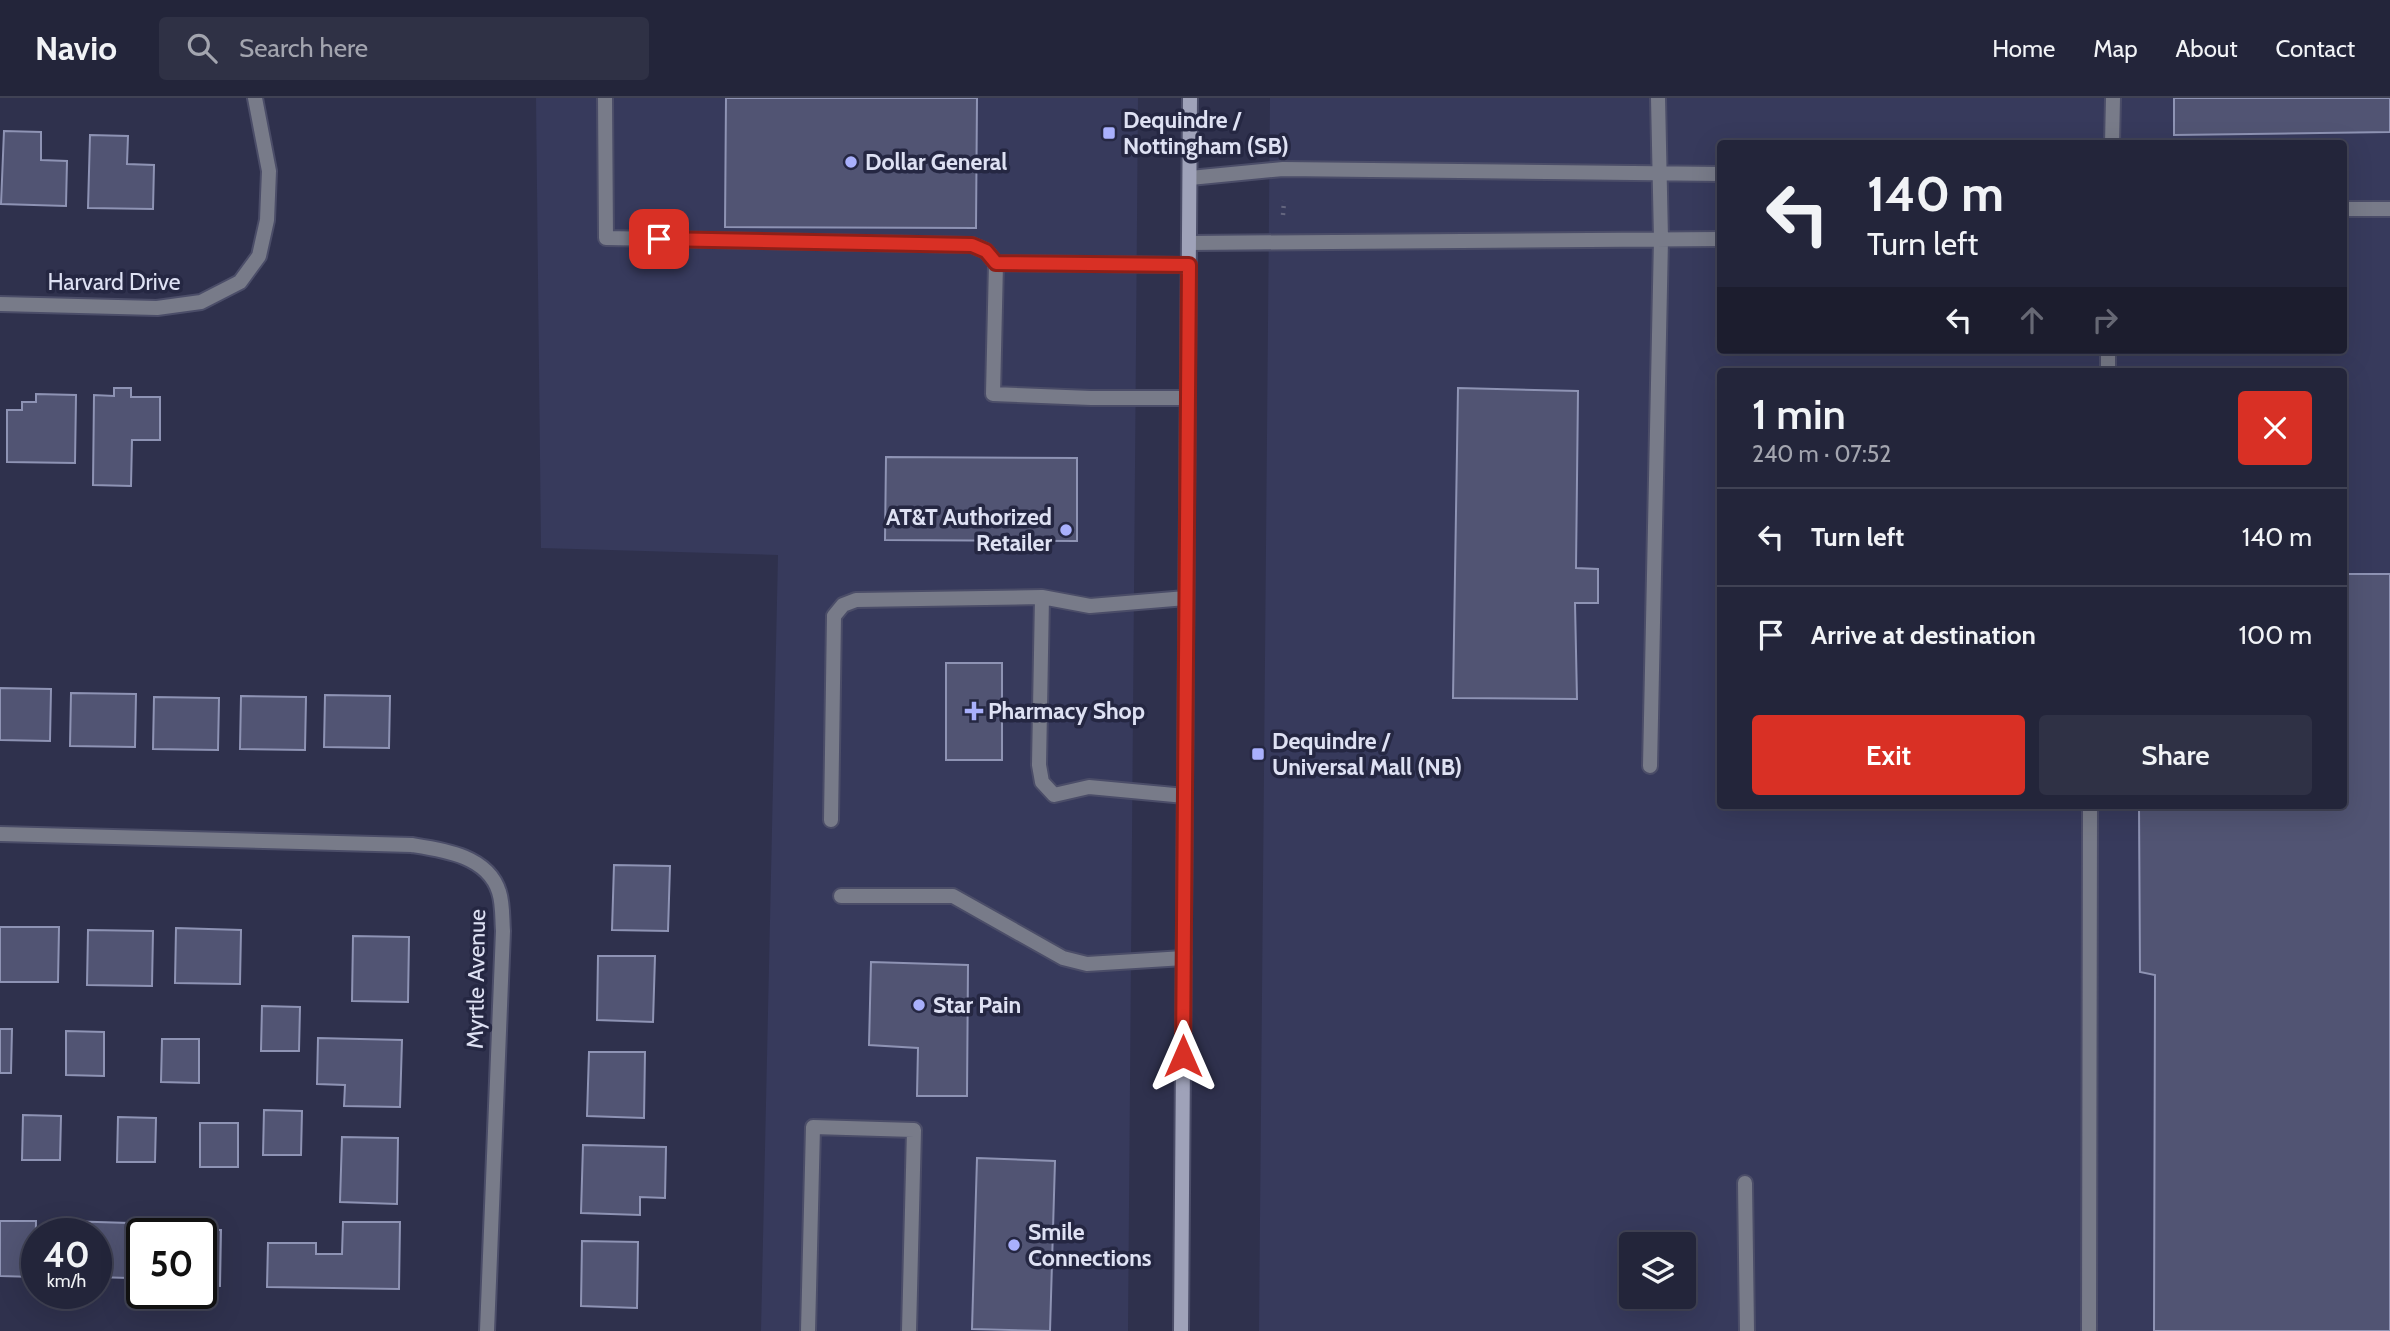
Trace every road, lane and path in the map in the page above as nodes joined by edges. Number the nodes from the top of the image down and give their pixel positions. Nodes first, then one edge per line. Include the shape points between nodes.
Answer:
1 (255, 98) edge
2 (605, 98) edge
3 (1190, 98) edge
4 (1658, 98) edge
5 (2113, 98) edge
6 (2112, 140) edge
7 (1659, 174) junction
8 (1717, 174) edge
9 (1190, 178) junction
10 (1283, 201) dead end
11 (2347, 209) edge
12 (2390, 209) edge
13 (1283, 215) dead end
14 (1661, 239) junction
15 (1717, 239) edge
16 (1189, 243) junction
17 (996, 263) junction
18 (1189, 265) junction
19 (0, 304) edge
20 (1188, 398) junction
21 (1042, 597) junction
22 (1186, 598) junction
23 (1650, 766) dead end
24 (1185, 796) junction
25 (2090, 809) edge
26 (831, 820) dead end
27 (0, 834) edge
28 (841, 895) dead end
29 (1184, 958) junction
30 (1745, 1183) dead end
31 (487, 1331) edge
32 (808, 1331) edge
33 (909, 1331) edge
34 (1181, 1331) edge
35 (1747, 1331) edge
36 (2089, 1331) edge

1 - 19 street, Harvard Drive via 269,171 267,220 259,256 240,282 201,302 157,308
2 - 17 street via 606,238 972,245 986,251
3 - 9 main road
4 - 7 street
5 - 6 street
7 - 8 street
7 - 9 street via 1283,169
7 - 14 street
9 - 16 main road
10 - 13 path
11 - 12 street
14 - 15 street
14 - 16 street
14 - 23 street
16 - 18 main road
17 - 18 street
17 - 20 street via 992,394
18 - 20 main road
20 - 22 main road
21 - 22 street via 1090,606
21 - 24 street via 1038,765 1042,782 1054,795 1089,788
21 - 26 street via 856,600 843,605 834,616
22 - 24 main road
24 - 29 main road
25 - 36 street
27 - 31 street, Myrtle Avenue via 412,845 448,850 482,866 499,891 503,931
28 - 29 street via 954,896 1063,958 1087,964
29 - 34 main road
30 - 35 street
32 - 33 street via 813,1127 914,1130

